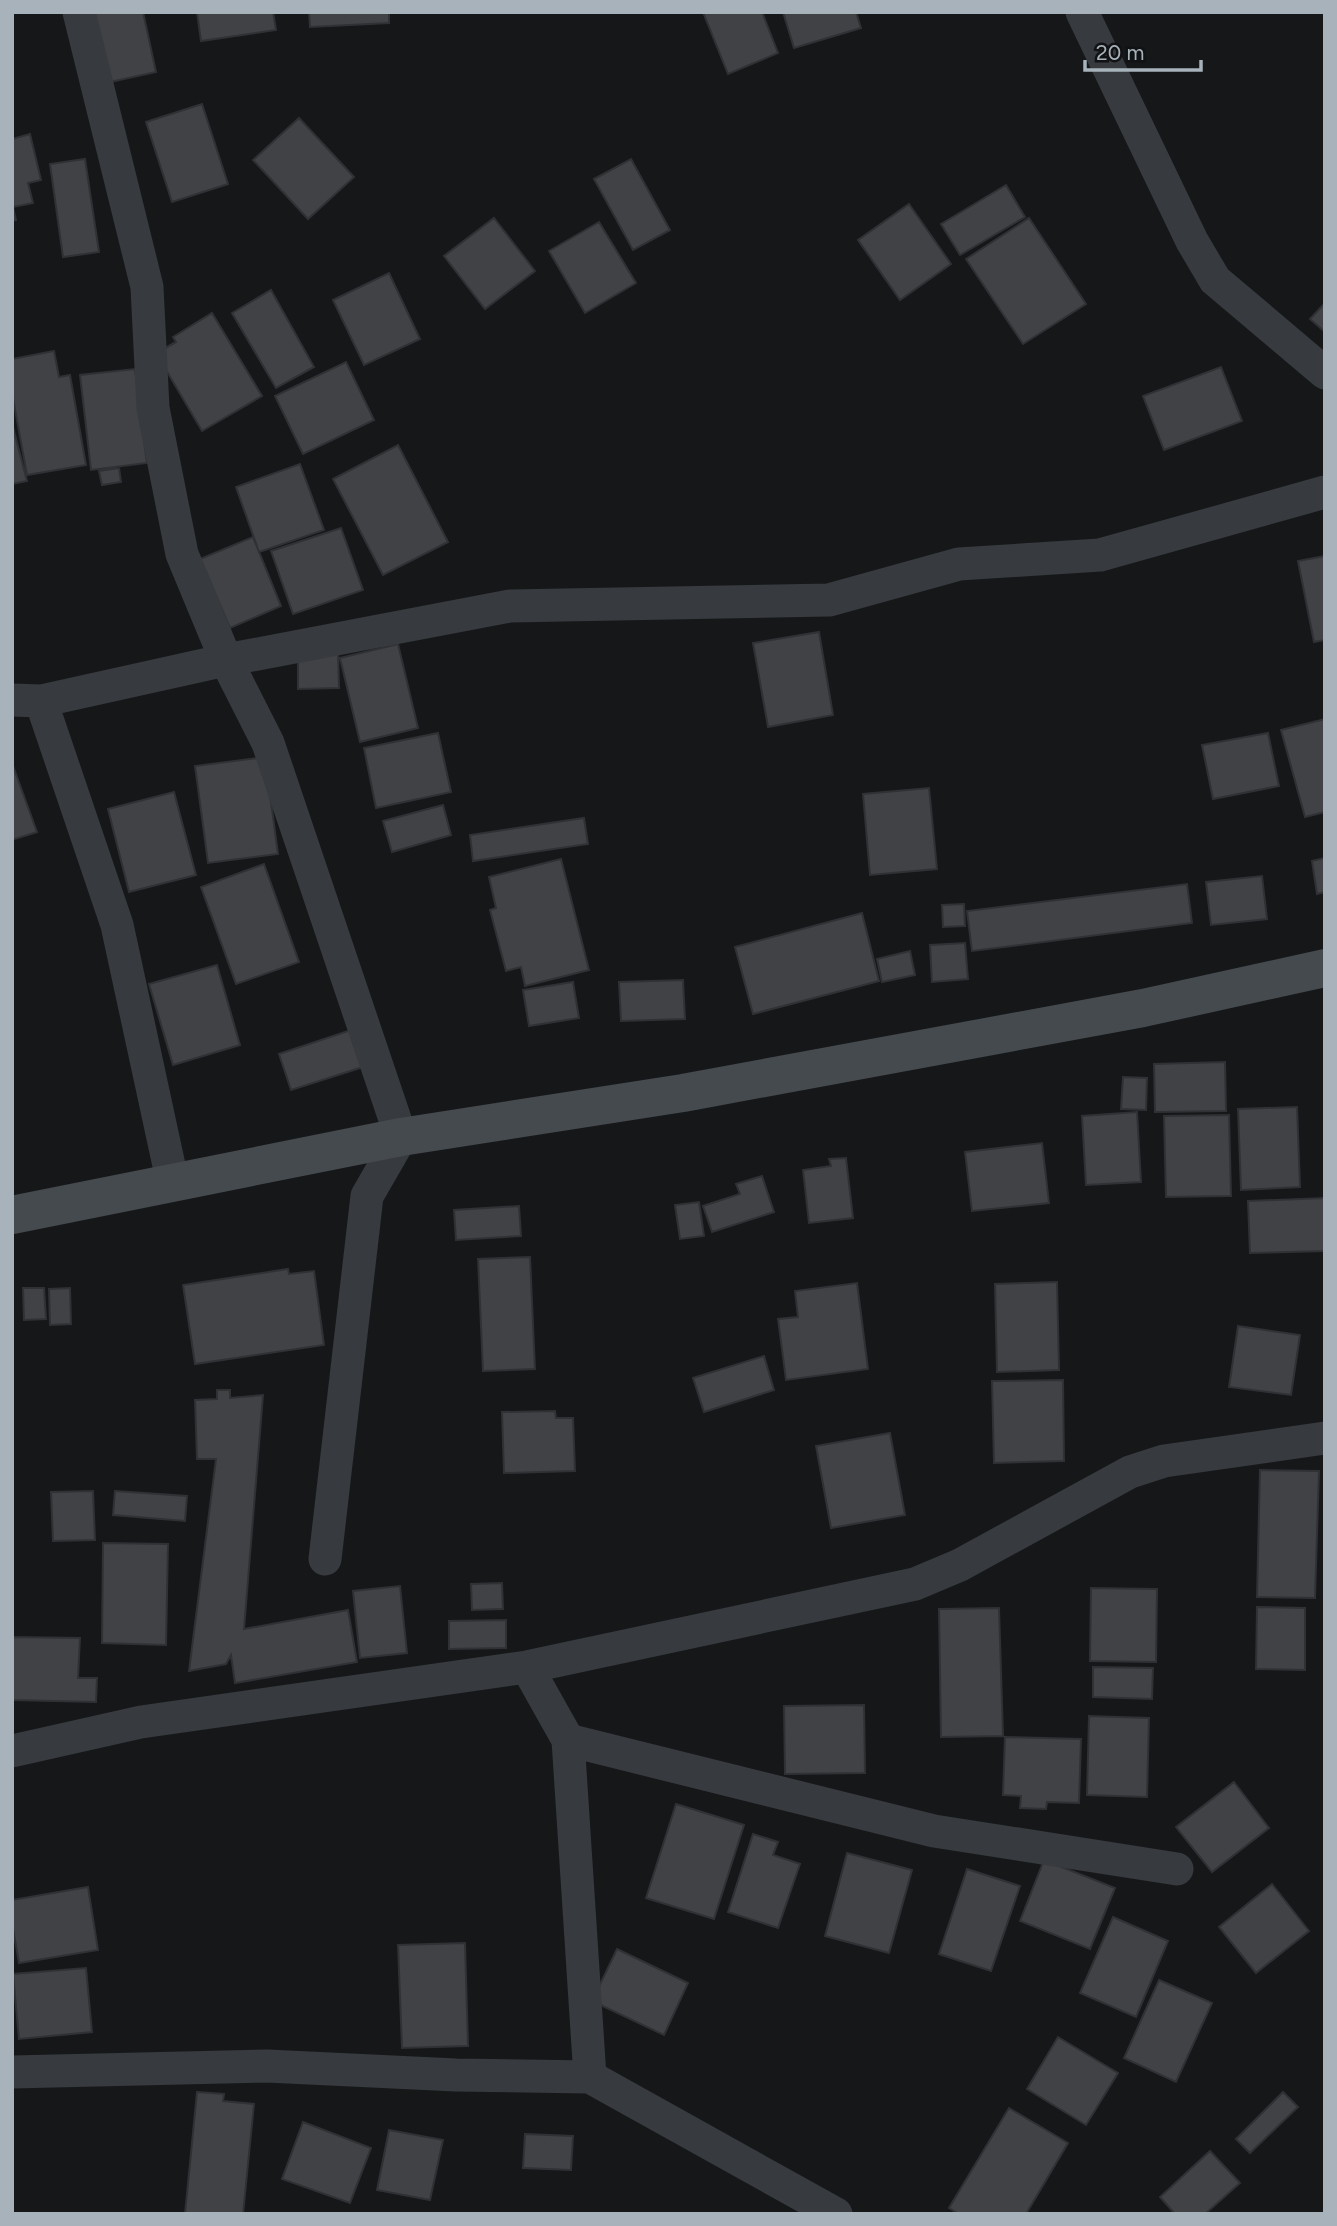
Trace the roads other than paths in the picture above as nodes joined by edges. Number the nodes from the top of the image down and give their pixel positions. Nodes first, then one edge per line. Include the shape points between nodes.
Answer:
1 (79, 12) edge
2 (1082, 12) edge
3 (1325, 373) edge
4 (1325, 492) edge
5 (226, 660) junction
6 (26, 701) edge
7 (1325, 968) edge
8 (401, 1137) junction
9 (173, 1184) junction
10 (12, 1215) edge
11 (1325, 1438) edge
12 (325, 1559) dead end
13 (527, 1667) junction
14 (568, 1740) junction
15 (12, 1751) edge
16 (1177, 1869) dead end
17 (12, 2072) edge
18 (590, 2077) junction
19 (836, 2214) edge

1 - 5 street via 147,287 153,408 182,554
2 - 3 street via 1215,280
4 - 5 street via 1101,555 959,565 829,600 509,606
5 - 6 street
5 - 8 street via 268,743
6 - 9 street via 117,925
7 - 8 main road via 1143,1008 683,1093
8 - 9 main road
8 - 12 street via 367,1196
9 - 10 main road
11 - 13 street via 1164,1461 1130,1472 960,1565 915,1584
13 - 14 street
13 - 15 street via 141,1722
14 - 16 street via 934,1831
14 - 18 street
17 - 18 street via 267,2066
18 - 19 street

